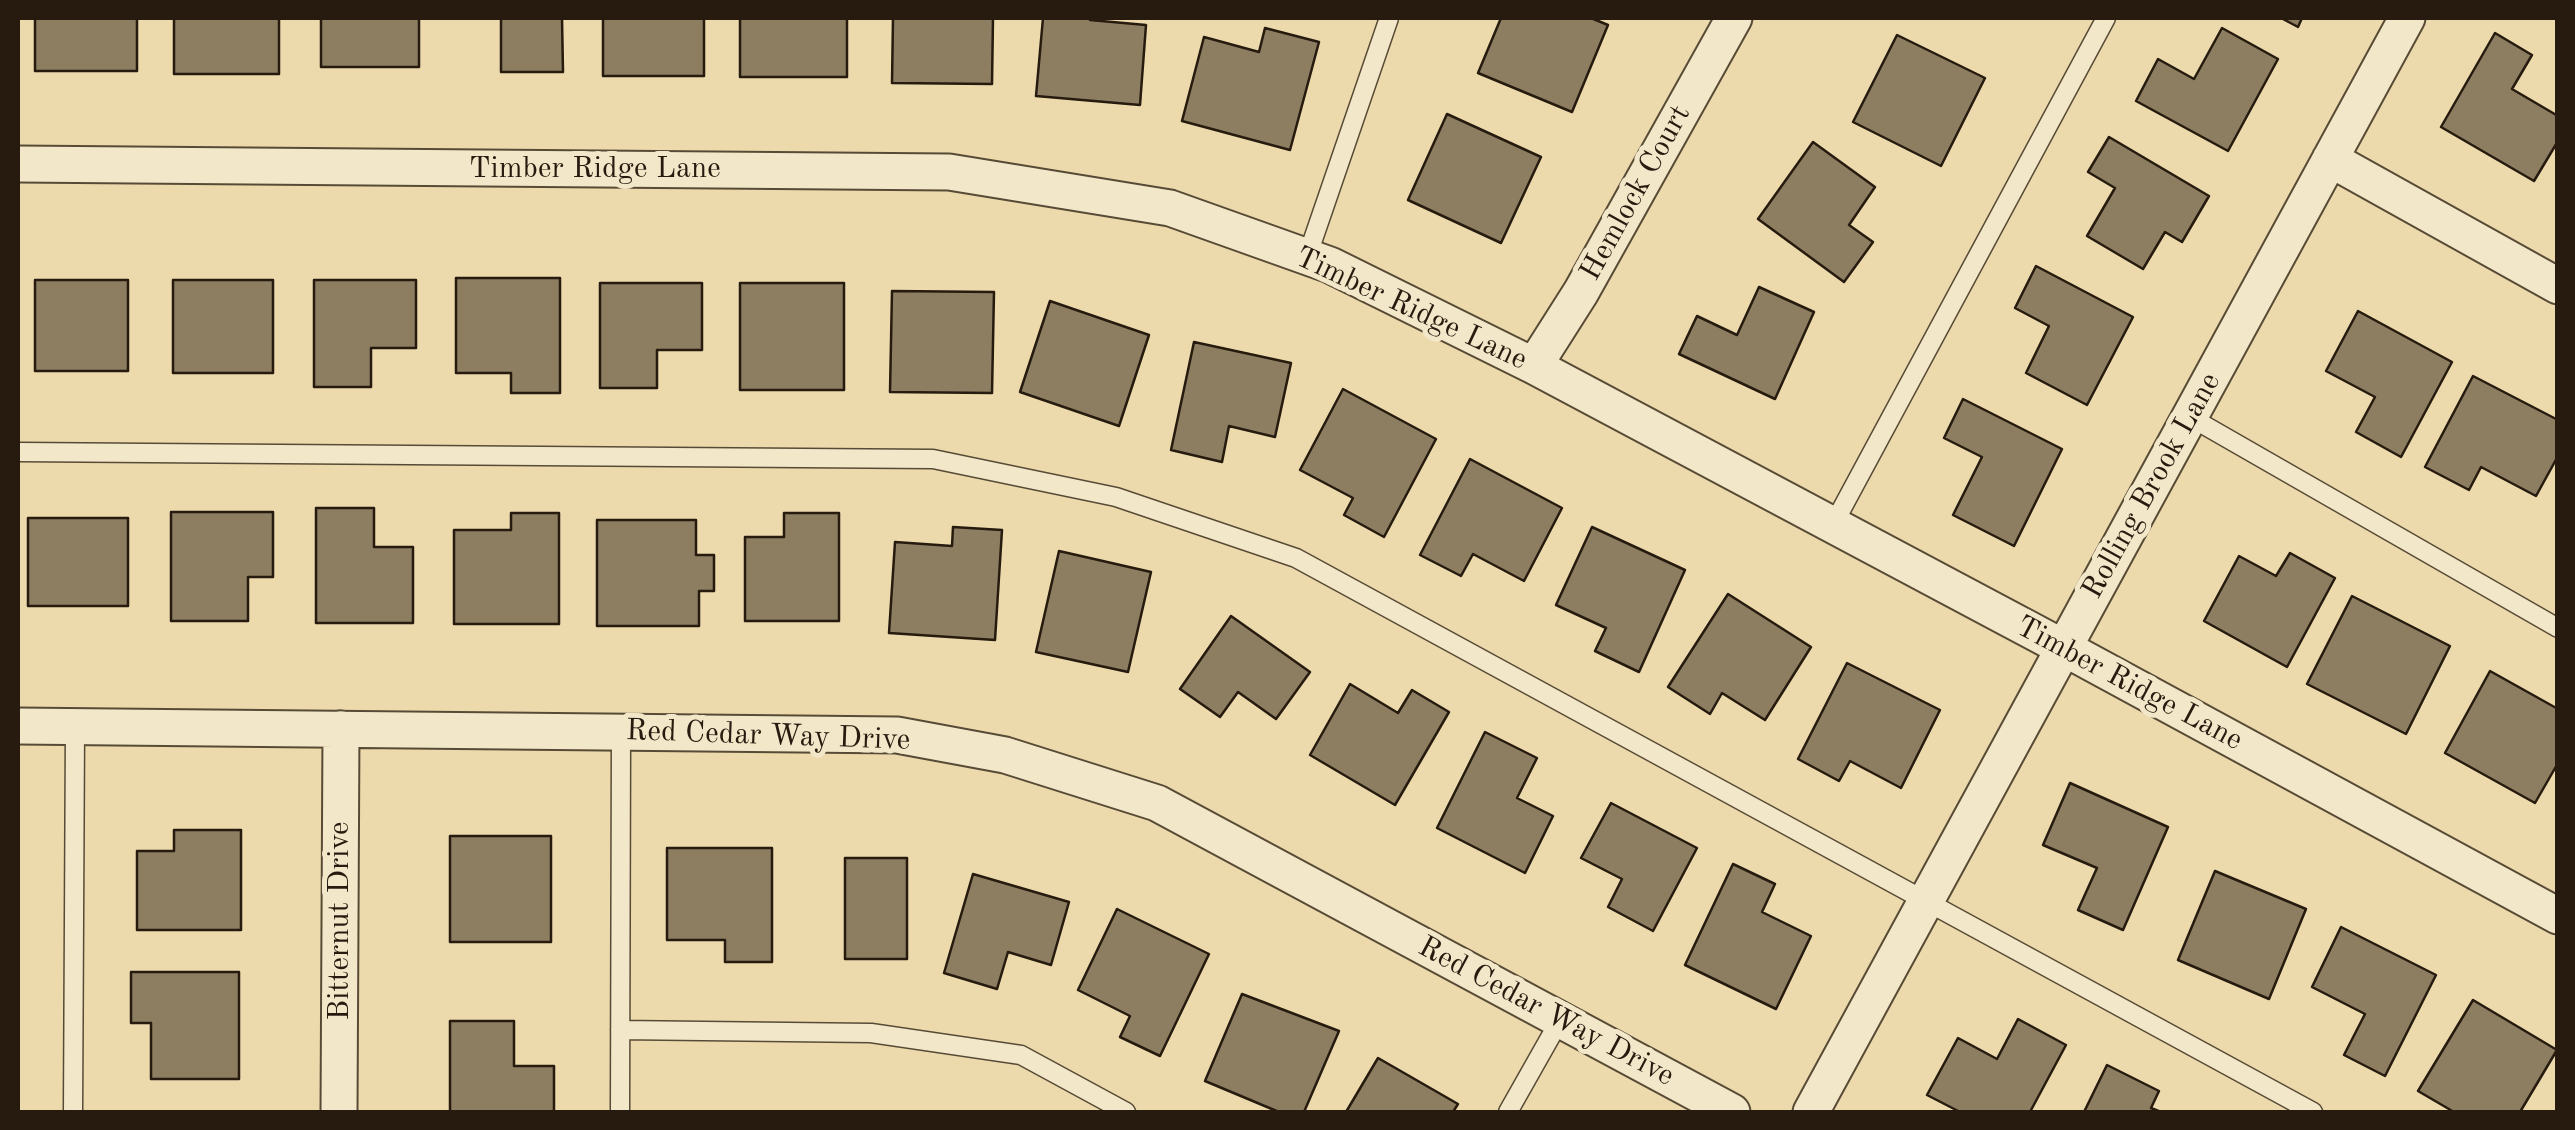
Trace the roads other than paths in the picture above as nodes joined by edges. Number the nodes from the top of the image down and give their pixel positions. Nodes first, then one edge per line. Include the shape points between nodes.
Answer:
1 (1388, 18) edge
2 (1734, 18) edge
3 (2106, 18) edge
4 (2407, 18) edge
5 (2330, 159) junction
6 (18, 164) edge
7 (1308, 256) junction
8 (2558, 286) edge
9 (1534, 366) junction
10 (2190, 418) junction
11 (18, 452) edge
12 (1832, 525) junction
13 (2558, 628) edge
14 (2064, 648) junction
15 (18, 726) edge
16 (74, 727) junction
17 (341, 728) junction
18 (621, 732) junction
19 (1925, 904) junction
20 (2558, 916) edge
21 (1560, 1020) junction
22 (620, 1030) junction
23 (74, 1112) edge
24 (339, 1112) edge
25 (620, 1112) edge
26 (1126, 1112) edge
27 (1508, 1112) edge
28 (1732, 1112) edge
29 (1812, 1112) edge
30 (2313, 1112) edge

1 - 7 lane
2 - 9 street, Hemlock Court
3 - 12 lane
4 - 5 street, Rolling Brook Lane
5 - 8 street
5 - 10 street, Rolling Brook Lane
6 - 7 street, Timber Ridge Lane via 949,172 1170,208
7 - 9 street, Timber Ridge Lane
9 - 12 street, Timber Ridge Lane
10 - 13 lane
10 - 14 street, Rolling Brook Lane
11 - 19 lane via 933,458 1116,497 1296,558
12 - 14 street, Timber Ridge Lane
14 - 19 street, Rolling Brook Lane
14 - 20 street, Timber Ridge Lane
15 - 16 street, Red Cedar Way Drive
16 - 17 street, Red Cedar Way Drive
16 - 23 lane
17 - 18 street, Red Cedar Way Drive
17 - 24 street, Bitternut Drive
18 - 21 street, Red Cedar Way Drive via 897,735 1005,755 1157,803
18 - 22 lane
19 - 29 street, Rolling Brook Lane
19 - 30 lane
21 - 27 lane
21 - 28 street, Red Cedar Way Drive
22 - 25 lane
22 - 26 lane via 871,1034 1020,1055

